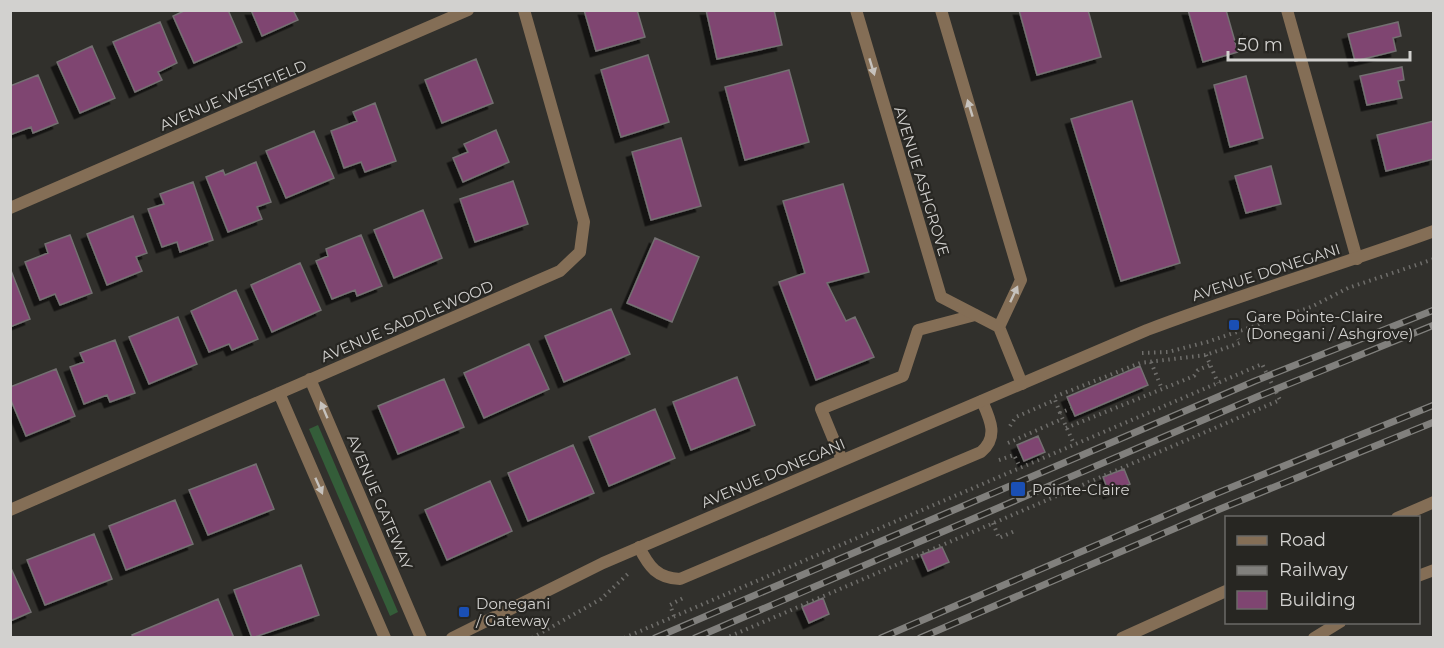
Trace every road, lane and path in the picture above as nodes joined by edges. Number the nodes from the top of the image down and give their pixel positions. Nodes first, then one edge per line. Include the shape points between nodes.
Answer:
1 (468, 10) edge
2 (524, 10) edge
3 (856, 10) edge
4 (941, 10) edge
5 (1287, 10) edge
6 (10, 208) edge
7 (1434, 231) edge
8 (1357, 259) junction
9 (1434, 259) edge
10 (975, 315) junction
11 (999, 327) junction
12 (1238, 339) dead end
13 (1140, 353) dead end
14 (1206, 355) junction
15 (1150, 362) junction
16 (1210, 365) junction
17 (310, 379) junction
18 (1218, 383) junction
19 (1022, 384) junction
20 (1162, 389) junction
21 (279, 393) junction
22 (1055, 400) junction
23 (982, 401) junction
24 (1037, 402) dead end
25 (1040, 407) junction
26 (1072, 408) dead end
27 (1060, 413) junction
28 (1062, 419) junction
29 (1066, 428) junction
30 (1074, 444) junction
31 (1004, 458) dead end
32 (842, 460) junction
33 (1020, 467) junction
34 (1434, 502) edge
35 (10, 510) edge
36 (1402, 516) edge
37 (993, 524) junction
38 (1017, 530) dead end
39 (639, 547) junction
40 (1434, 570) edge
41 (630, 572) dead end
42 (1420, 576) edge
43 (1225, 592) edge
44 (680, 601) dead end
45 (674, 616) junction
46 (1337, 624) edge
47 (385, 638) edge
48 (421, 638) edge
49 (452, 638) edge
50 (532, 638) edge
51 (624, 638) edge
52 (726, 638) edge
53 (1122, 638) edge
54 (1314, 638) edge

1 - 6 street, AVENUE WESTFIELD
2 - 17 street, AVENUE SADDLEWOOD via 584,222 580,252 560,271
3 -> 10 street, AVENUE ASHGROVE via 941,297
11 -> 4 street via 1021,280
5 - 8 street
7 - 8 street, AVENUE DONEGANI
8 - 19 street, AVENUE DONEGANI via 1211,305
9 - 13 path via 1348,288 1311,307 1195,346
10 - 11 street, AVENUE ASHGROVE
10 - 32 street via 918,330 903,376 821,409
11 - 19 street
12 - 14 path via 1240,343 1219,347
14 - 15 path
14 - 16 path
15 - 20 path
15 - 22 path
16 - 18 path
16 - 20 path
17 - 21 street, AVENUE SADDLEWOOD
48 -> 17 street, AVENUE GATEWAY
18 - 30 path
18 - 37 path via 1262,364 1280,400
19 - 23 street, AVENUE DONEGANI
20 - 29 path
21 - 35 street, AVENUE SADDLEWOOD
21 -> 47 street
22 - 25 path
22 - 27 path
23 - 32 street, AVENUE DONEGANI
23 - 39 street via 991,425 991,439 981,452 963,460 680,579 657,573
24 - 25 path
25 - 28 path via 1013,419 1010,442
26 - 27 path
27 - 28 path
28 - 29 path
29 - 30 path
30 - 33 path
31 - 33 path via 1014,455
32 - 39 street, AVENUE DONEGANI
33 - 45 path
34 - 36 street
37 - 38 path via 999,538
37 - 52 path
39 - 49 street, AVENUE DONEGANI
40 - 42 street
41 - 50 path via 601,599
43 - 53 street
44 - 45 path via 670,605
45 - 51 path
46 - 54 street

